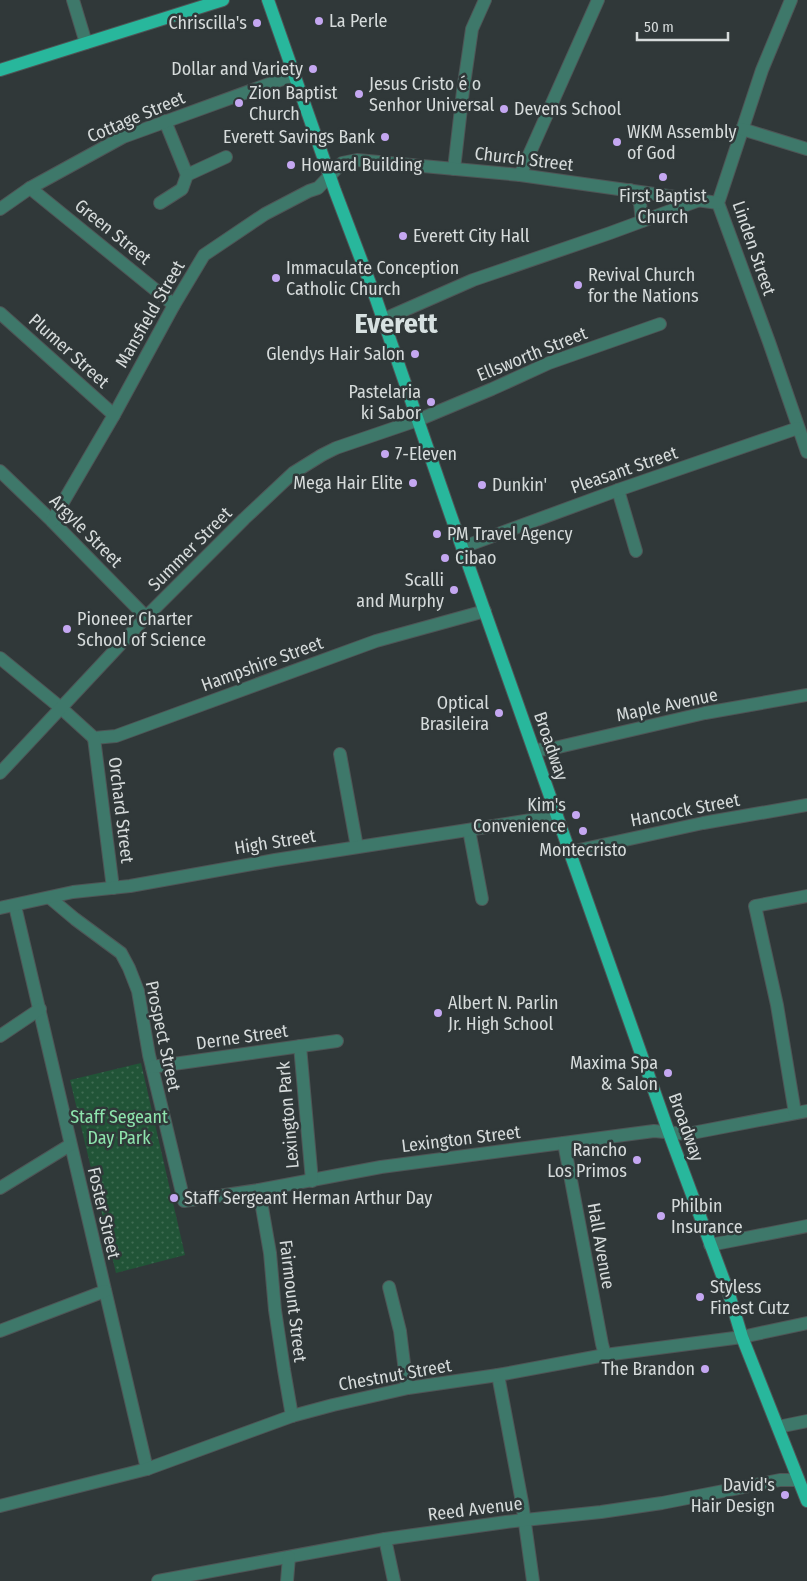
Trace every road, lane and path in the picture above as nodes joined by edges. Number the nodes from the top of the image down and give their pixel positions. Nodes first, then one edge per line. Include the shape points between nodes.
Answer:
1 (73, 0) edge
2 (223, 0) edge
3 (268, 0) edge
4 (484, 0) edge
5 (598, 0) edge
6 (791, 0) edge
7 (86, 43) junction
8 (0, 70) edge
9 (294, 76) junction
10 (165, 121) junction
11 (742, 129) junction
12 (807, 149) edge
13 (226, 157) dead end
14 (454, 169) junction
15 (187, 175) junction
16 (330, 175) junction
17 (520, 175) junction
18 (30, 188) junction
19 (630, 190) junction
20 (700, 200) junction
21 (160, 203) dead end
22 (718, 204) junction
23 (0, 209) edge
24 (642, 222) junction
25 (174, 304) junction
26 (0, 313) edge
27 (382, 320) junction
28 (660, 324) dead end
29 (114, 415) junction
30 (418, 420) junction
31 (798, 428) junction
32 (807, 452) edge
33 (0, 471) edge
34 (618, 490) junction
35 (52, 521) junction
36 (463, 547) junction
37 (636, 551) dead end
38 (485, 610) junction
39 (146, 617) junction
40 (0, 658) edge
41 (807, 695) edge
42 (61, 708) junction
43 (94, 738) junction
44 (535, 750) junction
45 (340, 754) dead end
46 (0, 773) edge
47 (807, 806) edge
48 (557, 816) junction
49 (469, 830) junction
50 (357, 847) junction
51 (570, 852) junction
52 (113, 888) junction
53 (807, 896) edge
54 (50, 898) junction
55 (482, 899) dead end
56 (15, 906) junction
57 (0, 908) edge
58 (40, 1008) junction
59 (0, 1036) edge
60 (337, 1041) dead end
61 (300, 1046) junction
62 (152, 1067) junction
63 (801, 1112) edge
64 (669, 1132) junction
65 (564, 1143) junction
66 (70, 1145) junction
67 (312, 1180) junction
68 (0, 1188) edge
69 (259, 1190) junction
70 (807, 1226) edge
71 (710, 1245) junction
72 (389, 1288) dead end
73 (104, 1291) junction
74 (807, 1324) edge
75 (0, 1331) edge
76 (742, 1337) junction
77 (605, 1355) junction
78 (498, 1375) junction
79 (407, 1388) junction
80 (292, 1416) junction
81 (807, 1421) edge
82 (778, 1427) junction
83 (147, 1469) junction
84 (798, 1480) junction
85 (807, 1501) edge
86 (0, 1506) edge
87 (523, 1521) junction
88 (386, 1539) junction
89 (289, 1557) junction
90 (158, 1581) edge
91 (287, 1581) edge
92 (394, 1581) edge
93 (533, 1581) edge

1 - 7 street
2 - 7 main road
3 - 9 main road, Broadway
4 - 14 street via 472,30
5 - 17 street
6 - 11 street, Linden Street
7 - 8 main road
9 - 10 street, Cottage Street
9 - 16 main road, Broadway
10 - 15 street
10 - 18 street, Cottage Street via 123,137
11 - 12 street
11 - 22 street, Linden Street
13 - 15 street
14 - 16 street, Church Street via 357,160 342,163
14 - 17 street, Church Street
15 - 21 street via 182,189
16 - 25 street, Mansfield Street via 318,188 265,214 204,255
16 - 27 main road, Broadway
17 - 19 street, Church Street
18 - 23 street, Cottage Street
18 - 25 street, Green Street
19 - 20 street, Church Street
19 - 24 street via 640,204
20 - 22 street, Church Street
20 - 24 street
22 - 31 street, Linden Street
24 - 27 street via 473,280
25 - 29 street, Mansfield Street
26 - 29 street, Plumer Street
27 - 30 main road, Broadway
28 - 30 street, Ellsworth Street via 549,364
29 - 35 street, Mansfield Street
30 - 36 main road, Broadway
30 - 39 street, Summer Street via 336,448 293,473
31 - 32 street, Linden Street
31 - 34 street, Pleasant Street
33 - 35 street, Argyle Street
34 - 36 street, Pleasant Street
34 - 37 street
35 - 39 street, Argyle Street
36 - 38 main road, Broadway
38 - 43 street, Hampshire Street via 376,641 116,736
38 - 44 main road, Broadway
39 - 42 street, Summer Street
40 - 42 street
41 - 44 street, Maple Avenue
42 - 43 street
42 - 46 street, Summer Street
43 - 52 street, Orchard Street
44 - 48 main road, Broadway
45 - 50 street
47 - 51 street, Hancock Street via 703,823
48 - 49 street, High Street
48 - 51 main road, Broadway
49 - 50 street, High Street
49 - 55 street
50 - 52 street, High Street
51 - 64 main road, Broadway
52 - 54 street, High Street
53 - 63 street via 755,906
54 - 56 street, High Street
54 - 62 street, Prospect Street via 121,953 138,991
56 - 57 street, High Street
56 - 58 street, Foster Street
58 - 59 street
58 - 66 street, Foster Street
60 - 61 street, Derne Street
61 - 62 street, Derne Street
61 - 67 street, Lexington Park
62 - 69 street, Prospect Street via 184,1200
63 - 64 street, Lexington Street via 687,1134
64 - 65 street, Lexington Street via 654,1131
64 - 71 main road, Broadway
65 - 67 street, Lexington Street via 381,1167
65 - 77 street, Hall Avenue
66 - 68 street
66 - 73 street, Foster Street
67 - 69 street, Lexington Street
69 - 80 street, Fairmount Street
70 - 71 street
71 - 76 main road, Broadway
72 - 79 street via 400,1331
73 - 75 street
73 - 83 street, Foster Street
74 - 76 street, Chestnut Street
76 - 77 street, Chestnut Street
76 - 82 main road, Broadway
77 - 78 street, Chestnut Street
78 - 79 street, Chestnut Street
78 - 87 street
79 - 80 street, Chestnut Street
80 - 83 street, Chestnut Street
81 - 82 street
82 - 84 main road, Broadway
83 - 86 street, Chestnut Street
84 - 85 main road, Broadway
84 - 87 street, Reed Avenue via 780,1480 619,1510
87 - 88 street, Reed Avenue
87 - 93 street
88 - 89 street, Reed Avenue
88 - 92 street
89 - 90 street, Reed Avenue
89 - 91 street

